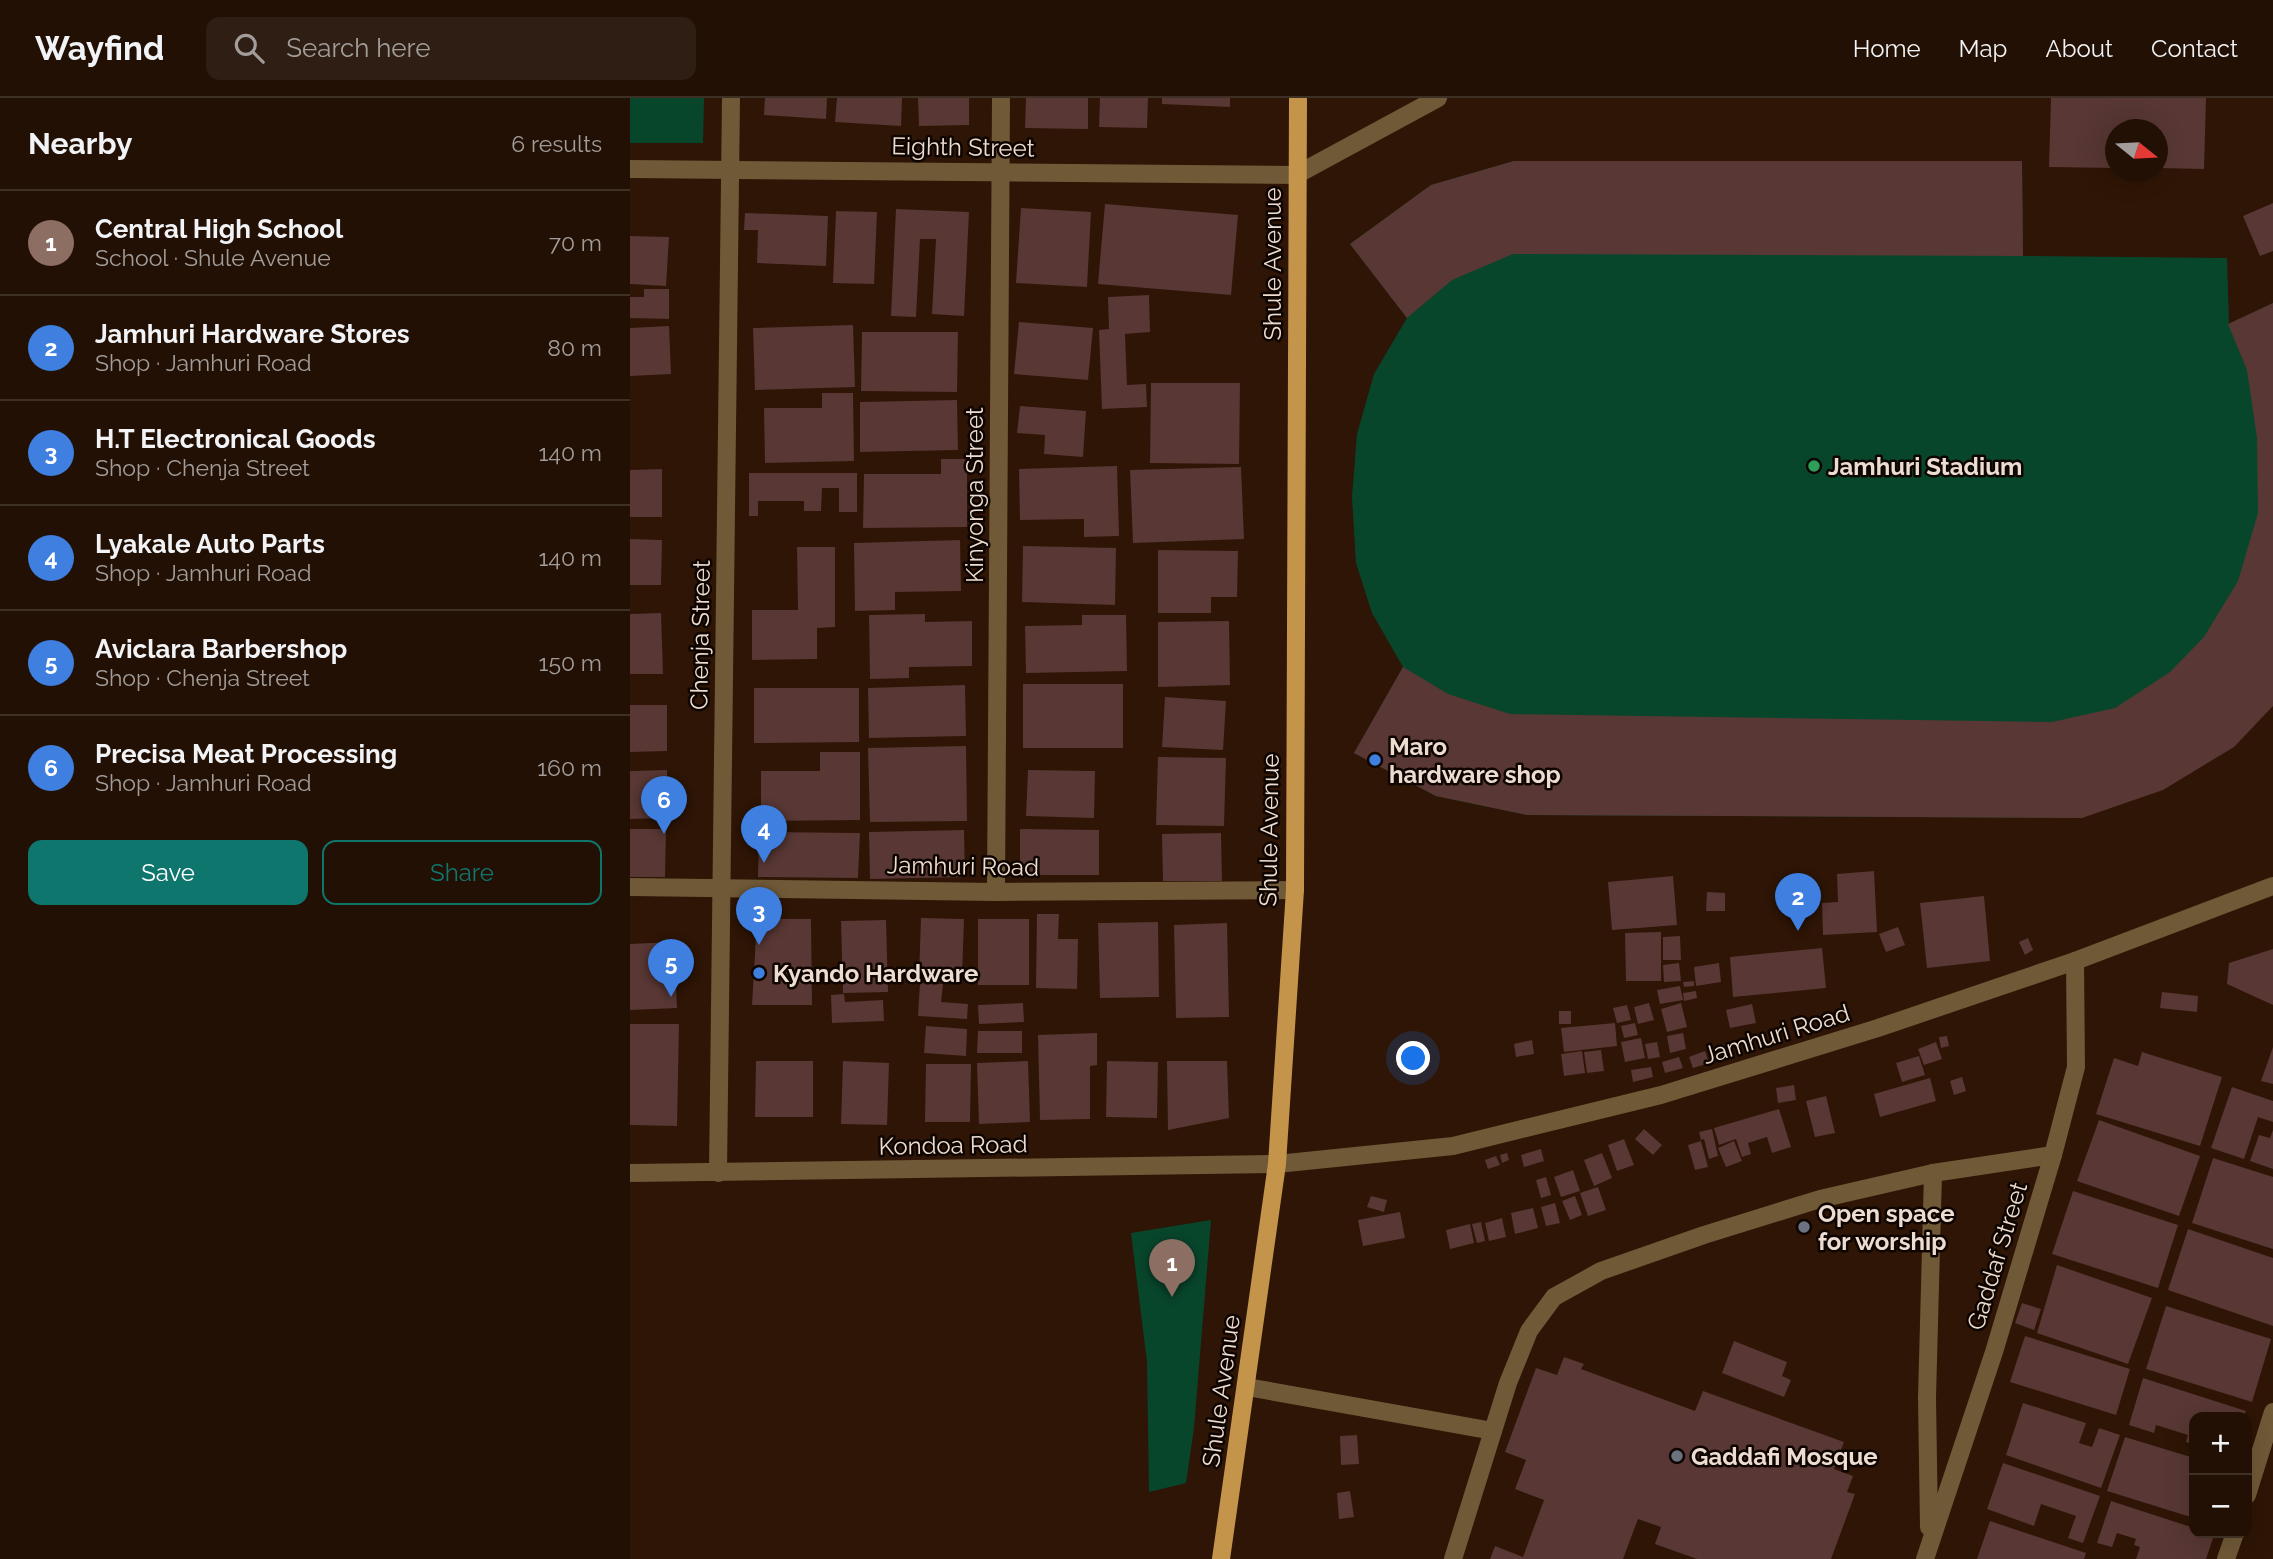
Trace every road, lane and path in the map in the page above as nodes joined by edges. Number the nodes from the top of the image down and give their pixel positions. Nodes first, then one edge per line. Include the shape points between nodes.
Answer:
1 (731, 98) edge
2 (1001, 98) edge
3 (1298, 98) edge
4 (1438, 98) edge
5 (630, 169) edge
6 (730, 170) junction
7 (1000, 172) junction
8 (1296, 175) junction
9 (2273, 886) edge
10 (630, 887) edge
11 (722, 887) junction
12 (1295, 890) junction
13 (996, 892) junction
14 (2075, 961) junction
15 (2053, 1156) junction
16 (1277, 1164) junction
17 (630, 1173) edge
18 (718, 1173) junction
19 (1933, 1173) junction
20 (1247, 1387) junction
21 (2273, 1412) edge
22 (1493, 1431) junction
23 (2252, 1479) edge
24 (2233, 1538) edge
25 (1927, 1550) edge
26 (1221, 1559) edge
27 (1452, 1559) edge
28 (2227, 1559) edge

1 - 6 street, Chenja Street
2 - 7 street, Kinyonga Street
3 - 8 main road, Shule Avenue
4 - 8 street
5 - 6 street, Eighth Street
6 - 7 street, Eighth Street
6 - 11 street, Chenja Street
7 - 8 street, Eighth Street
7 - 13 street, Kinyonga Street
8 - 12 main road, Shule Avenue
9 - 14 street, Jamhuri Road
10 - 11 street, Jamhuri Road
11 - 13 street, Jamhuri Road
11 - 18 street, Chenja Street
12 - 13 street, Jamhuri Road
12 - 16 main road, Shule Avenue
14 - 15 street, Gaddaf Street via 2076,1067
14 - 16 street, Jamhuri Road via 1661,1095 1453,1146
15 - 19 street
15 - 25 street, Gaddaf Street via 1994,1352
16 - 18 street, Kondoa Road
16 - 20 main road, Shule Avenue
17 - 18 street, Kondoa Road
19 - 22 street via 1820,1199 1704,1235 1601,1271 1553,1297 1529,1331
19 - 25 street
20 - 22 street
20 - 26 main road, Shule Avenue
21 - 23 street
22 - 27 street
24 - 28 street

